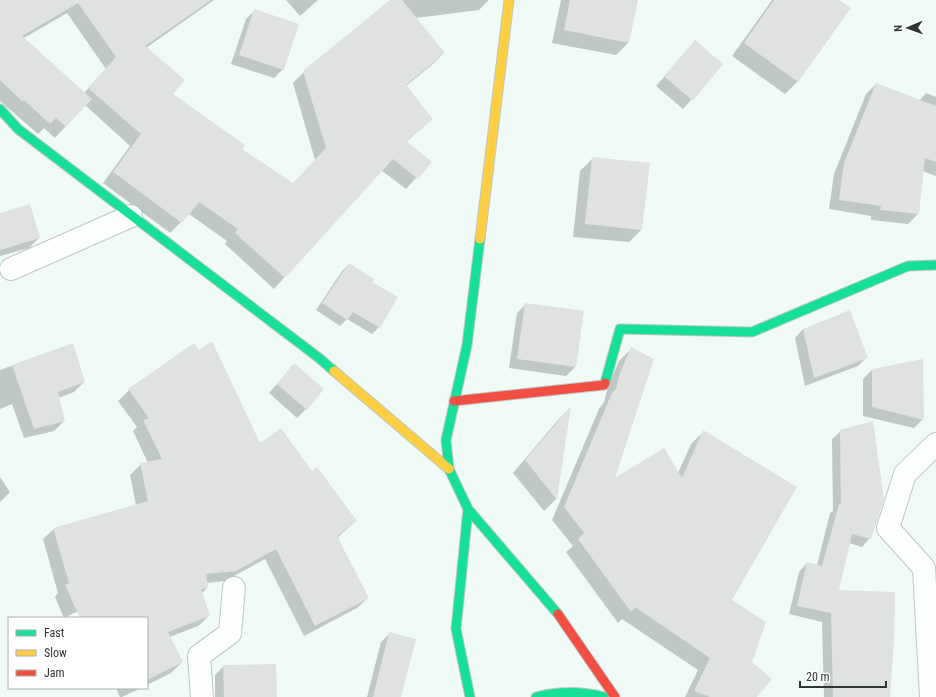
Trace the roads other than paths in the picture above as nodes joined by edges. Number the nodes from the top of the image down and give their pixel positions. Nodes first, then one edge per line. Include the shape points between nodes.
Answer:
1 (509, 0) edge
2 (0, 109) edge
3 (131, 216) junction
4 (936, 265) edge
5 (11, 269) dead end
6 (454, 401) junction
7 (936, 444) edge
8 (449, 469) junction
9 (468, 509) junction
10 (234, 588) dead end
11 (202, 697) edge
12 (470, 697) edge
13 (536, 697) edge
14 (604, 697) edge
15 (615, 697) edge
16 (931, 697) edge

1 - 6 street via 467,345
2 - 3 street via 18,130
3 - 5 street
3 - 8 street via 319,358
4 - 6 street via 908,266 752,332 620,329 604,385
6 - 8 street via 446,440
7 - 16 street via 905,474 888,528 924,568
8 - 9 street
9 - 12 street via 456,629
9 - 15 street via 554,608
10 - 11 street via 230,633 199,656
13 - 14 street via 568,692

